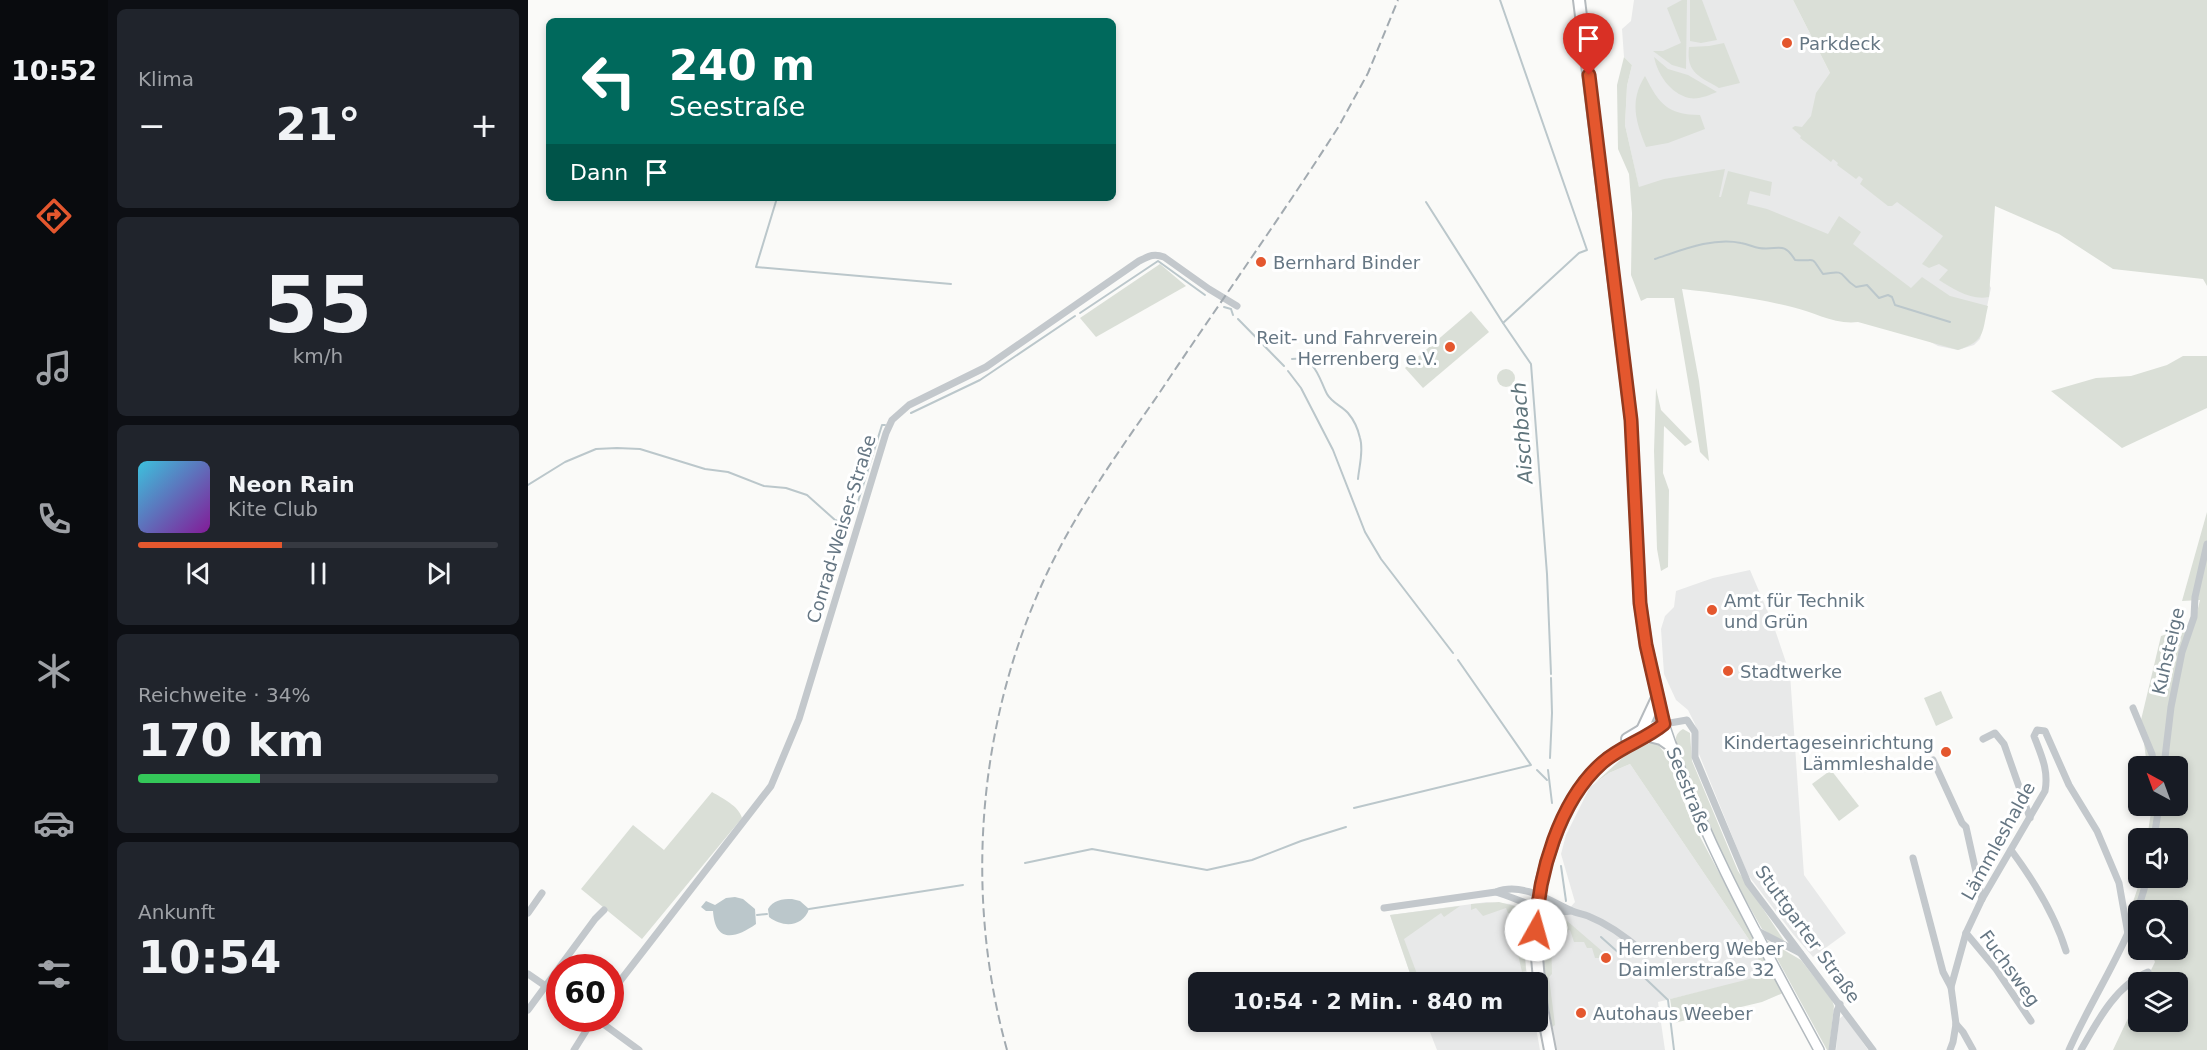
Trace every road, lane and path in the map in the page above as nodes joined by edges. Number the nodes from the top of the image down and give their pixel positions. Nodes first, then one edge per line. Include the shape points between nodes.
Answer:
1 (1579, 0) edge
2 (1237, 306) dead end
3 (2207, 544) edge
4 (1657, 698) junction
5 (2133, 708) dead end
6 (1664, 724) junction
7 (1646, 733) junction
8 (1983, 739) dead end
9 (1671, 746) junction
10 (2152, 756) edge
11 (2165, 756) edge
12 (1933, 760) dead end
13 (2030, 818) junction
14 (2011, 850) junction
15 (1913, 858) dead end
16 (542, 892) dead end
17 (1982, 899) junction
18 (1536, 900) junction
19 (1384, 909) dead end
20 (604, 910) dead end
21 (528, 913) edge
22 (1754, 929) junction
23 (1966, 933) junction
24 (2128, 934) joint
25 (1642, 951) dead end
26 (2066, 951) dead end
27 (1802, 955) junction
28 (1535, 972) edge
29 (1539, 972) edge
30 (528, 974) edge
31 (624, 976) edge
32 (2128, 985) edge
33 (545, 987) junction
34 (1951, 987) junction
35 (1840, 1004) junction
36 (528, 1010) edge
37 (2031, 1021) dead end
38 (1956, 1024) junction
39 (585, 1032) edge
40 (614, 1032) edge
41 (1546, 1032) edge
42 (574, 1050) edge
43 (639, 1050) edge
44 (1550, 1050) edge
45 (1819, 1050) edge
46 (1832, 1050) edge
47 (1873, 1050) edge
48 (1950, 1050) edge
49 (1973, 1050) edge
50 (2068, 1050) edge
51 (2081, 1050) edge

1 - 4 main road, Seestraße via 1631,420 1640,603
2 - 31 street, Conrad-Weiser-Straße via 1164,257 1150,255 986,367 909,405 892,420 799,720 771,786
3 - 11 street, Kuhsteige via 2194,617 2171,707
4 - 6 main road, Seestraße
4 - 7 main road
5 - 10 street
6 - 7 main road
6 - 9 main road, Seestraße
6 - 27 street, Stuttgarter Straße via 1687,720 1695,732 1695,757 1748,883
7 - 9 main road
7 - 18 main road via 1609,757 1589,777 1555,828
8 - 13 street via 1995,733 2004,744
9 - 22 main road, Seestraße via 1701,822
12 - 17 street via 1966,827
13 - 14 street, Lämmleshalde
13 - 24 street, Lämmleshalde via 2047,780 2034,736 2041,729 2097,831 2119,883
14 - 17 street, Lämmleshalde
14 - 26 street via 2059,928
15 - 34 street via 1943,972
16 - 21 street
17 - 23 street, Lämmleshalde
18 - 19 street via 1517,889 1504,889
18 - 25 street via 1609,926
18 - 28 main road via 1530,938
18 - 29 main road
20 - 33 street
22 - 27 street
22 - 45 main road, Seestraße
23 - 34 street, Lämmleshalde
23 - 37 street, Fuchsweg
24 - 50 street
27 - 35 street, Stuttgarter Straße
30 - 33 street
32 - 51 street via 2099,1018
33 - 36 street
34 - 38 street, Lämmleshalde
35 - 46 street
35 - 47 street, Stuttgarter Straße
38 - 48 street, Lämmleshalde
38 - 49 street
39 - 42 street
40 - 43 street
41 - 44 main road

